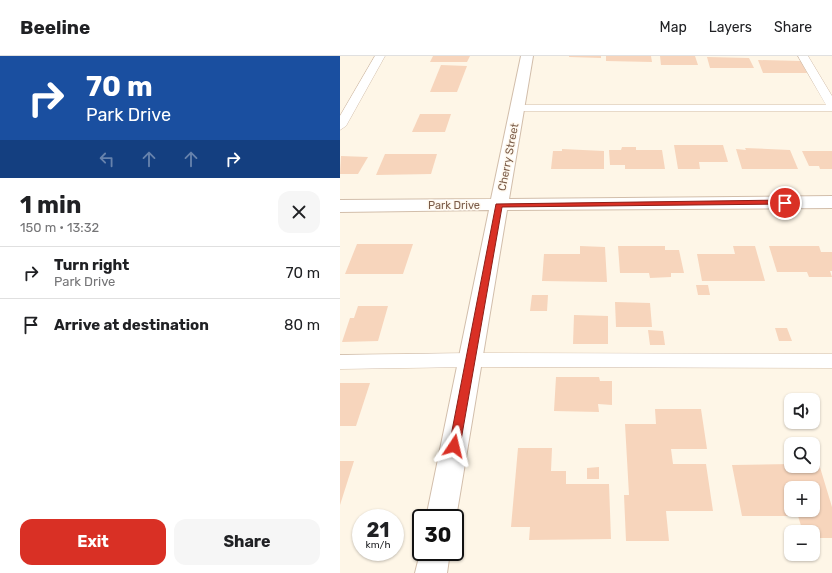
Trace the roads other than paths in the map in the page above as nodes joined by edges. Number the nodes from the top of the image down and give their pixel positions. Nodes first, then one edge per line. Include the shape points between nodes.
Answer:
1 (380, 56) edge
2 (527, 56) edge
3 (803, 56) edge
4 (832, 106) edge
5 (517, 108) junction
6 (340, 126) edge
7 (832, 202) edge
8 (499, 205) junction
9 (340, 206) edge
10 (470, 360) junction
11 (832, 361) edge
12 (340, 362) edge
13 (443, 509) edge
14 (433, 561) edge
15 (431, 573) edge

1 - 6 lane
2 - 5 street, Cherry Street
3 - 4 lane
4 - 5 lane
5 - 8 street, Cherry Street
7 - 8 street, Park Drive
8 - 9 street, Park Drive
8 - 10 street, Cherry Street
10 - 11 lane
10 - 12 lane
10 - 13 street, Cherry Street
14 - 15 street

